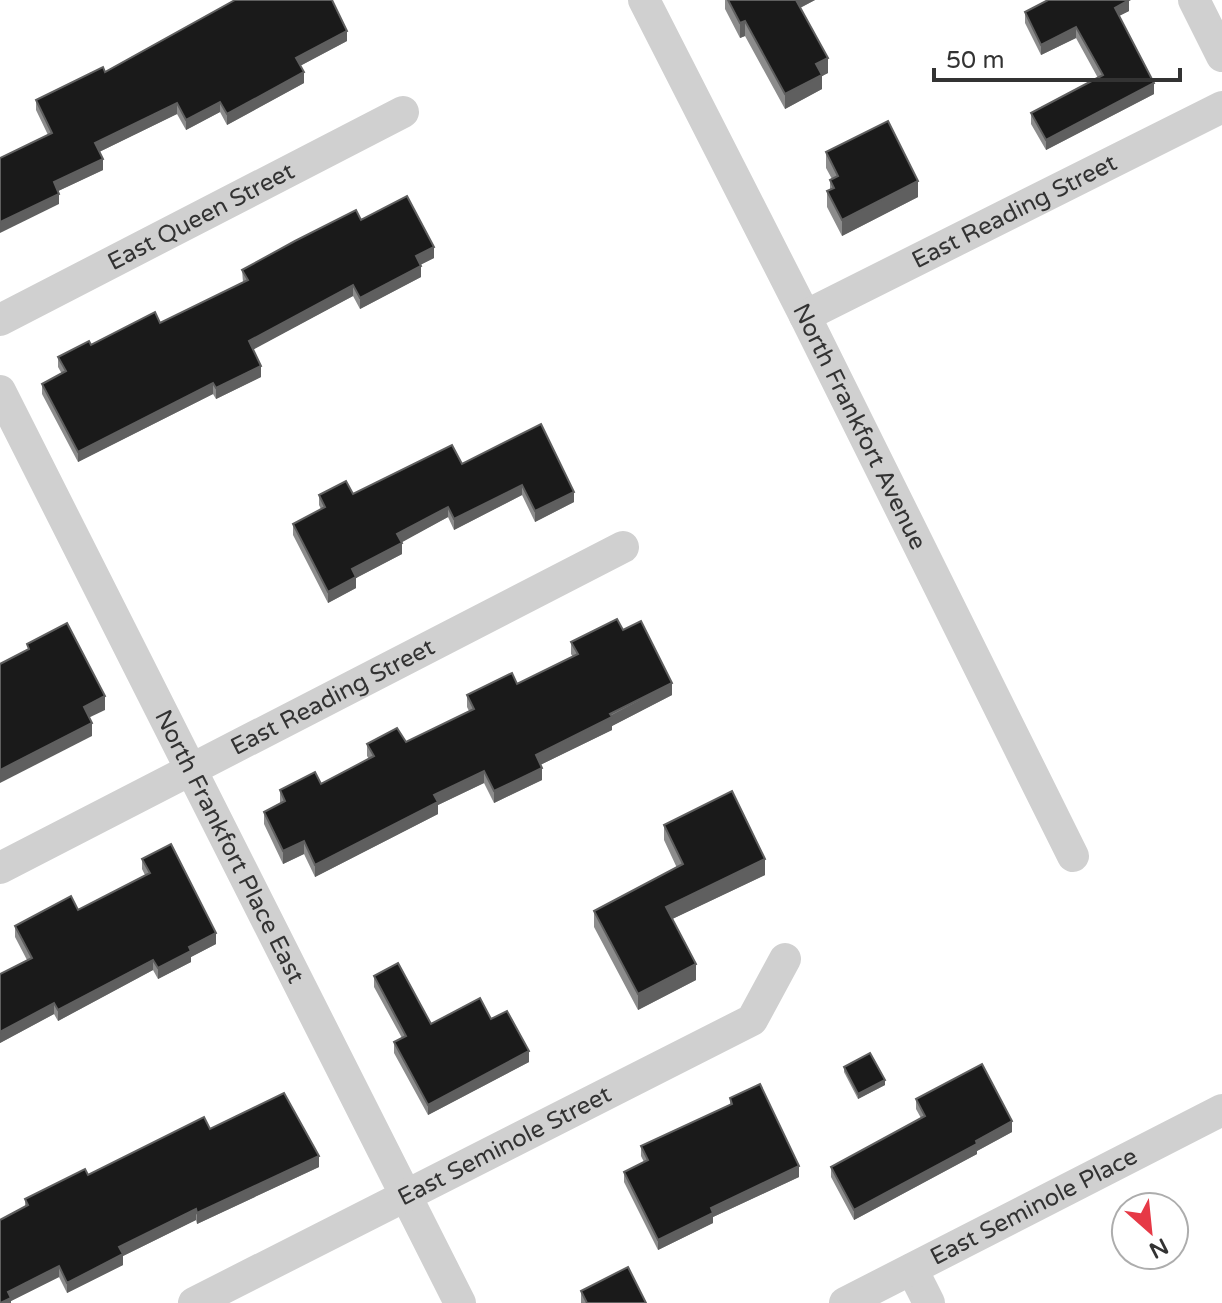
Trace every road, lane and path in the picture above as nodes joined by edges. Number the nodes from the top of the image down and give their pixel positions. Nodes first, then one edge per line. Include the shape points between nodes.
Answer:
1 (644, 0) edge
2 (1194, 0) edge
3 (1222, 56) edge
4 (1222, 107) edge
5 (403, 112) dead end
6 (805, 316) junction
7 (0, 320) edge
8 (0, 391) edge
9 (623, 547) dead end
10 (190, 770) junction
11 (1073, 856) dead end
12 (0, 868) edge
13 (785, 959) dead end
14 (1222, 1110) edge
15 (407, 1194) junction
16 (912, 1269) junction
17 (194, 1303) edge
18 (460, 1303) edge
19 (845, 1303) edge
20 (929, 1303) edge

1 - 6 street, North Frankfort Avenue
2 - 3 street
4 - 6 street, East Reading Street
5 - 7 street, East Queen Street
6 - 11 street, North Frankfort Avenue
8 - 10 street, North Frankfort Place East
9 - 10 street, East Reading Street
10 - 12 street, East Reading Street
10 - 15 street, North Frankfort Place East
13 - 15 street, East Seminole Street via 752,1020
14 - 16 street, East Seminole Place
15 - 17 street, East Seminole Street
15 - 18 street, North Frankfort Place East
16 - 19 street, East Seminole Place
16 - 20 street

